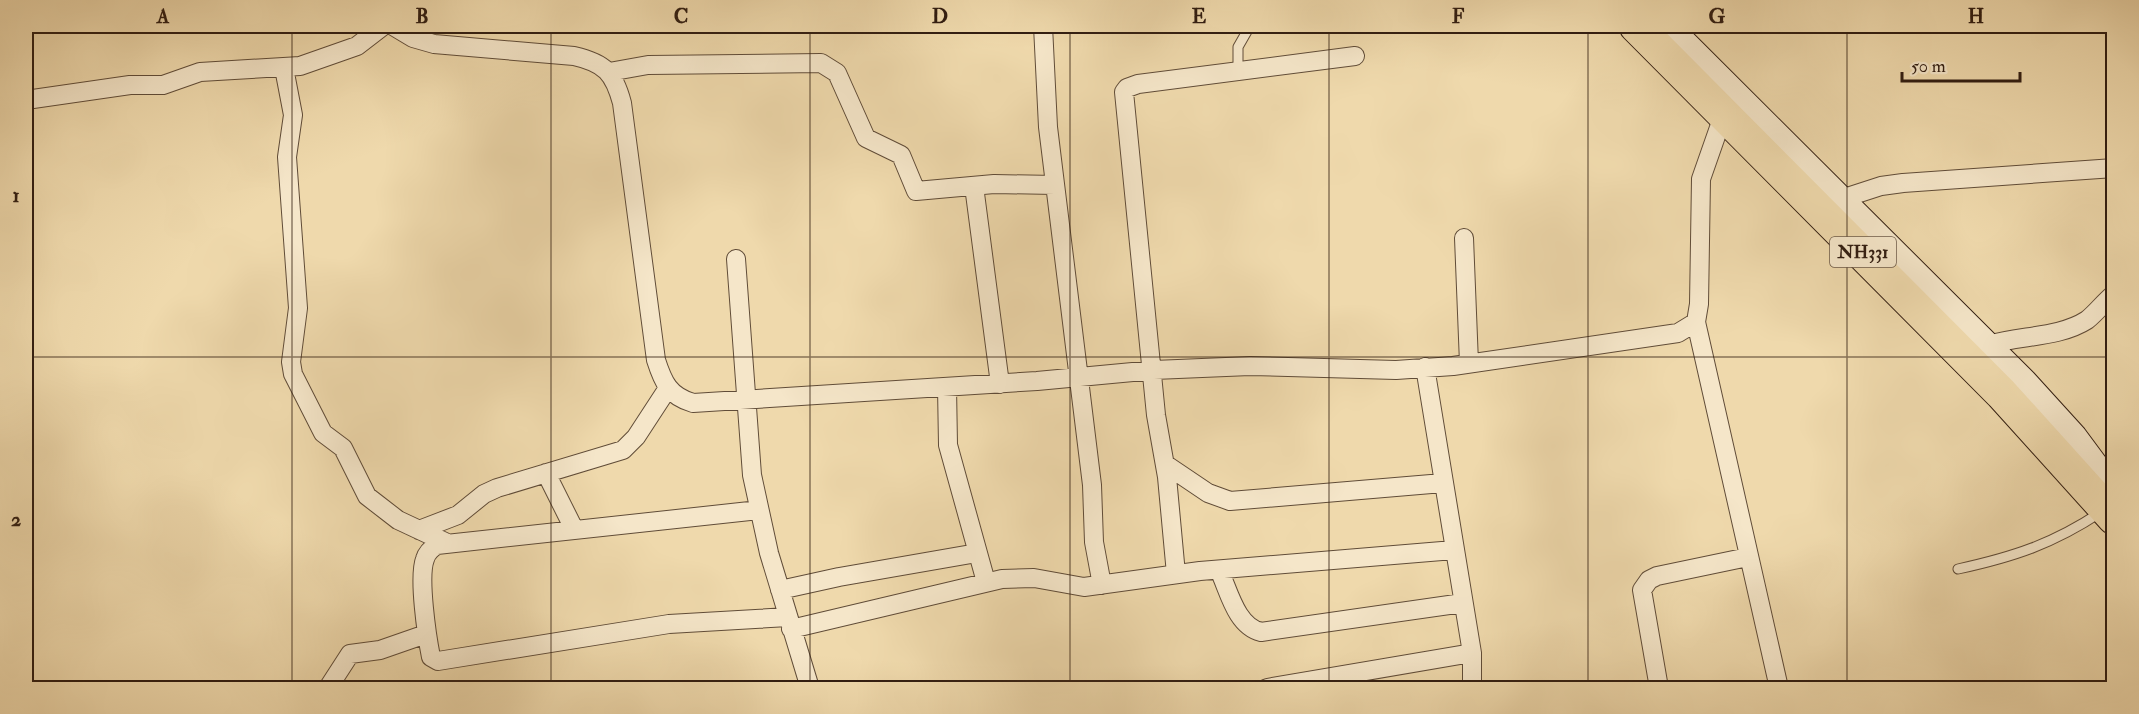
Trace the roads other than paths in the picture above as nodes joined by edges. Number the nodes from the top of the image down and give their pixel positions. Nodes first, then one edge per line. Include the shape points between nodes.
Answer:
1 (383, 26) edge
2 (393, 26) edge
3 (1043, 26) edge
4 (1250, 26) edge
5 (1627, 26) edge
6 (1636, 26) edge
7 (1666, 26) edge
8 (1355, 56) dead end
9 (284, 68) junction
10 (1239, 71) junction
11 (609, 72) junction
12 (26, 100) edge
13 (1722, 119) junction
14 (2114, 168) edge
15 (1055, 185) junction
16 (974, 186) junction
17 (1841, 199) junction
18 (1464, 238) dead end
19 (736, 259) dead end
20 (2114, 294) edge
21 (1696, 322) junction
22 (1988, 345) junction
23 (1469, 363) junction
24 (1425, 367) junction
25 (1154, 370) junction
26 (1077, 377) junction
27 (1000, 384) junction
28 (947, 387) junction
29 (668, 388) junction
30 (745, 400) junction
31 (1165, 464) junction
32 (546, 473) junction
33 (1443, 483) junction
34 (2105, 506) edge
35 (759, 510) junction
36 (574, 529) junction
37 (419, 530) junction
38 (445, 542) junction
39 (1454, 550) junction
40 (977, 553) junction
41 (1748, 557) junction
42 (1958, 569) dead end
43 (1219, 570) junction
44 (1176, 574) junction
45 (986, 582) junction
46 (1102, 585) junction
47 (780, 590) junction
48 (1463, 603) junction
49 (790, 623) junction
50 (426, 634) junction
51 (1472, 653) junction
52 (328, 688) edge
53 (810, 688) edge
54 (1267, 688) edge
55 (1472, 688) edge
56 (1659, 688) edge
57 (1779, 688) edge

1 - 9 street via 367,40 340,53
2 - 11 street via 434,44 574,56 593,60
3 - 15 street
4 - 10 lane via 1238,47
5 - 13 street
6 - 34 highway, NH331 via 2002,394
7 - 17 street
8 - 10 street
9 - 12 street via 200,72 163,85 130,85
9 - 37 street via 293,115 287,157 298,308 293,374 322,433 343,448 367,496 385,512
10 - 25 street via 1138,84 1124,92
11 - 16 street via 648,65 828,65 841,79 865,135 901,155 914,190
11 - 29 street via 622,103 656,360
13 - 21 street via 1701,179
13 - 34 street
14 - 17 street via 1903,183
15 - 16 street
15 - 26 street
16 - 27 street
17 - 22 street
18 - 23 street
19 - 30 street
20 - 22 street via 2086,320 2066,330
21 - 23 street via 1678,333 1662,336
21 - 41 street
22 - 34 street via 2074,437
23 - 24 street
24 - 25 street
24 - 33 street
25 - 26 street
25 - 31 street via 1156,415
26 - 27 street
26 - 46 street
27 - 28 street
28 - 30 street
28 - 40 street via 948,445
29 - 30 street via 682,400 693,403
29 - 32 street via 623,450
30 - 35 street via 748,450
31 - 33 street via 1208,493 1230,501
31 - 44 street
32 - 36 street
32 - 37 street via 489,491 458,515
33 - 39 street
34 - 42 lane via 2069,534 2046,544
35 - 36 street
35 - 47 street
36 - 38 street
37 - 38 street
38 - 50 street via 428,552 423,566
39 - 43 street
39 - 48 street
40 - 45 street
40 - 47 street
41 - 56 street via 1657,576 1644,585
41 - 57 street
43 - 44 street
43 - 48 street via 1244,623 1261,632
44 - 46 street
45 - 46 street via 1018,577 1076,586
45 - 49 street
47 - 49 street
48 - 51 street
49 - 50 street via 669,624 438,661 431,657
49 - 53 street
50 - 52 street via 380,650 351,654
51 - 54 street
51 - 55 street

